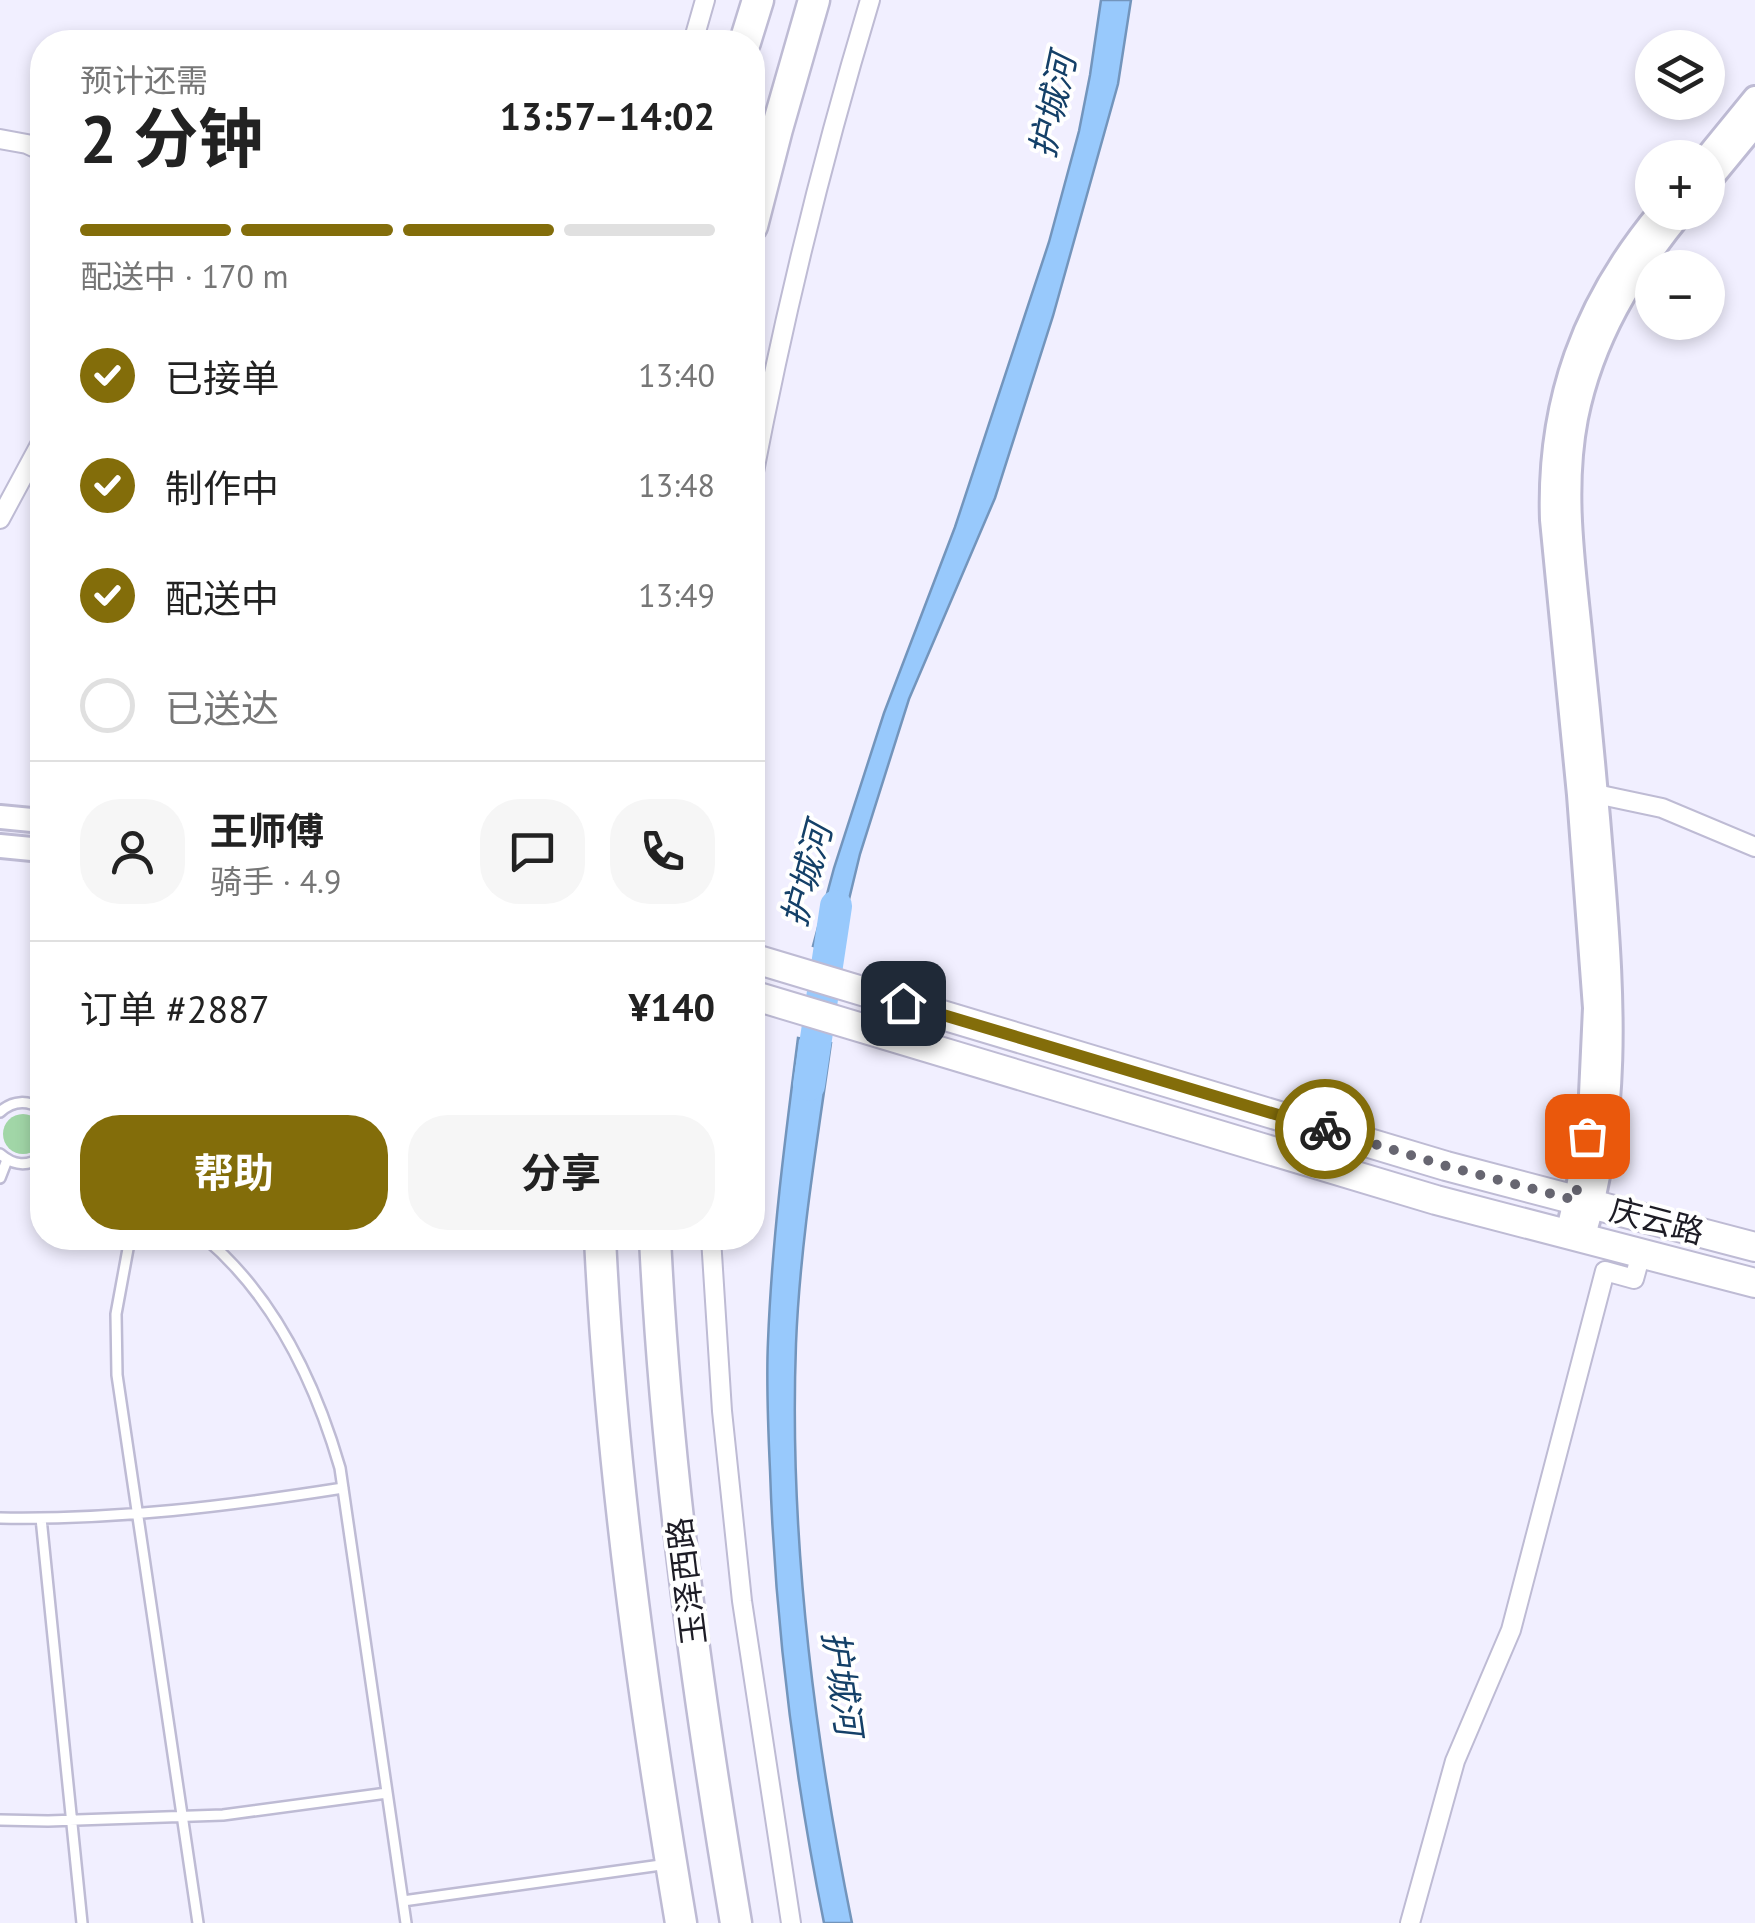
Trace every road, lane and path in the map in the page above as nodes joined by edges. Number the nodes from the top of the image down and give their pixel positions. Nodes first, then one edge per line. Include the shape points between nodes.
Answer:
1 (705, 0) edge
2 (758, 0) edge
3 (814, 0) edge
4 (870, 0) edge
5 (696, 30) edge
6 (749, 30) edge
7 (1755, 98) edge
8 (1755, 125) edge
9 (0, 139) edge
10 (1721, 140) edge
11 (30, 145) edge
12 (1725, 161) edge
13 (765, 176) edge
14 (1645, 230) edge
15 (1668, 230) edge
16 (765, 414) edge
17 (30, 463) edge
18 (0, 519) edge
19 (1596, 794) junction
20 (0, 817) edge
21 (30, 820) edge
22 (0, 846) edge
23 (1755, 847) edge
24 (30, 849) edge
25 (765, 962) edge
26 (765, 999) edge
27 (30, 1103) edge
28 (0, 1112) edge
29 (4, 1157) edge
30 (30, 1163) edge
31 (0, 1178) edge
32 (1583, 1202) junction
33 (1575, 1237) junction
34 (1755, 1247) edge
35 (127, 1250) edge
36 (218, 1250) edge
37 (601, 1250) edge
38 (656, 1250) edge
39 (712, 1250) edge
40 (1641, 1254) junction
41 (1755, 1284) edge
42 (343, 1488) junction
43 (137, 1514) junction
44 (0, 1518) edge
45 (41, 1518) junction
46 (387, 1793) junction
47 (182, 1816) junction
48 (0, 1820) edge
49 (71, 1820) junction
50 (671, 1864) junction
51 (403, 1901) junction
52 (82, 1923) edge
53 (198, 1923) edge
54 (406, 1923) edge
55 (681, 1923) edge
56 (736, 1923) edge
57 (791, 1923) edge
58 (1410, 1923) edge

1 - 5 street
2 - 6 main road
3 - 13 main road
4 - 16 street via 828,143
7 - 10 street
8 - 12 street
9 - 11 street
14 - 32 street via 1584,332 1566,386 1552,467 1595,1008
15 - 19 street via 1612,314 1590,364 1572,443 1570,519
17 - 18 street
19 - 23 street via 1662,808
19 - 32 street via 1612,1042 1607,1118
20 - 21 street
22 - 24 street
25 - 32 main road, 庆云路
26 - 33 main road, 庆云路
27 - 28 lane
29 - 30 lane
29 - 31 lane
32 - 33 street
32 - 34 main road, 庆云路
33 - 40 main road, 庆云路
35 - 43 lane via 115,1339
36 - 42 lane via 259,1294 294,1350 332,1439
37 - 50 main road, 玉泽西路 via 634,1599
38 - 56 main road, 玉泽西路 via 688,1593
39 - 57 street via 742,1601
40 - 41 main road, 庆云路
40 - 58 street via 1634,1279 1605,1271 1511,1630 1455,1761
42 - 43 lane
42 - 46 lane
43 - 45 lane
43 - 47 lane
44 - 45 lane
45 - 49 lane
46 - 47 lane
46 - 51 lane
47 - 49 lane
47 - 53 lane
48 - 49 lane
49 - 52 lane
50 - 51 lane
50 - 55 main road, 玉泽西路
51 - 54 lane

